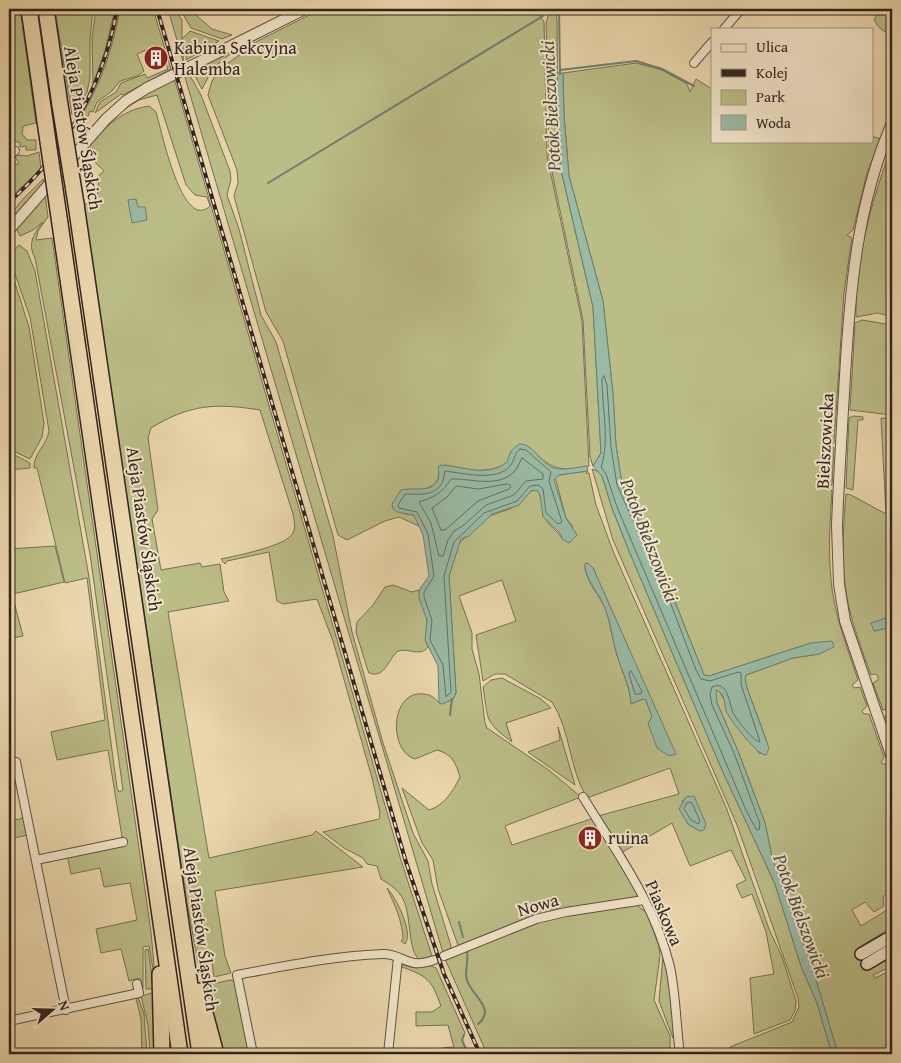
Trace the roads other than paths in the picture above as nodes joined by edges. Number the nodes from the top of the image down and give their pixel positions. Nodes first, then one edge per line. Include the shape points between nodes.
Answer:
1 (29, 9) edge
2 (46, 9) edge
3 (305, 9) edge
4 (741, 9) edge
5 (725, 28) edge
6 (711, 43) edge
7 (694, 63) dead end
8 (892, 123) edge
9 (9, 230) edge
10 (892, 758) edge
11 (16, 762) dead end
12 (583, 797) dead end
13 (123, 842) dead end
14 (36, 860) junction
15 (644, 900) junction
16 (178, 905) junction
17 (158, 910) junction
18 (892, 936) edge
19 (892, 949) edge
20 (444, 956) dead end
21 (398, 958) junction
22 (434, 960) dead end
23 (137, 984) dead end
24 (66, 1010) junction
25 (9, 1021) edge
26 (162, 1054) edge
27 (180, 1054) edge
28 (200, 1054) edge
29 (216, 1054) edge
30 (252, 1054) edge
31 (388, 1054) edge
32 (680, 1054) edge

1 - 17 highway, Aleja Piastów Śląskich, bridge
2 - 16 highway, Aleja Piastów Śląskich, bridge
3 - 9 street via 126,101 106,119
4 - 5 street
6 - 7 street
8 - 10 street, Bielszowicka via 869,193 851,284 836,560 846,621
11 - 14 street
12 - 15 street, Piaskowa via 631,873
13 - 14 street
14 - 24 street
15 - 20 street, Nowa via 536,919
15 - 32 street, Piaskowa via 670,967
16 - 28 highway, Aleja Piastów Śląskich
16 - 29 highway
17 - 26 highway
17 - 27 highway, Aleja Piastów Śląskich
18 - 19 main road via 864,959
21 - 22 street via 413,963
21 - 30 street via 385,954 237,975
21 - 31 street
23 - 24 street via 140,993
24 - 25 street

